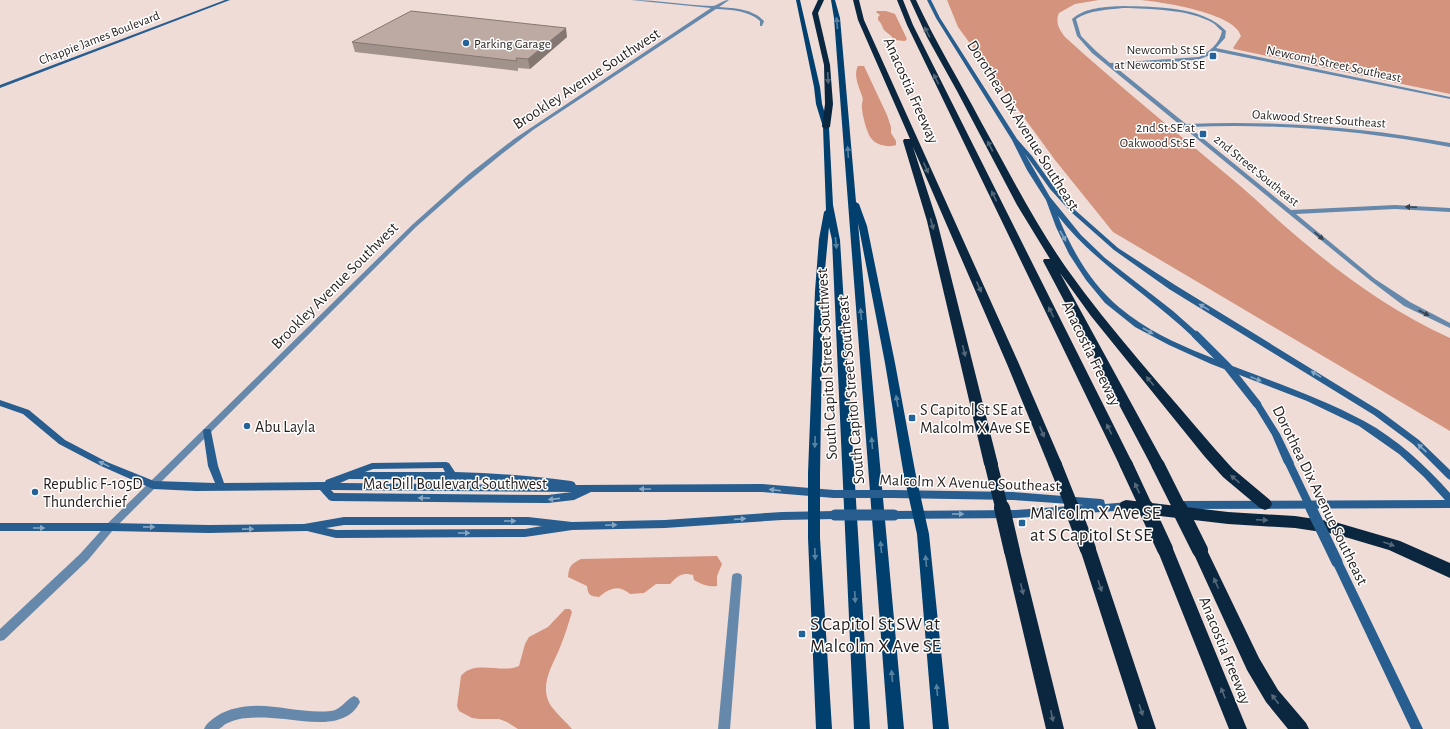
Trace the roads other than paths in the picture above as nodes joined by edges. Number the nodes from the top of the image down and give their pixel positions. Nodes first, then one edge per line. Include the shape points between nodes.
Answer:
1 (214, 0) edge
2 (228, 0) edge
3 (633, 0) edge
4 (727, 0) edge
5 (798, 0) edge
6 (821, 0) edge
7 (833, 0) edge
8 (856, 0) edge
9 (900, 0) edge
10 (913, 0) edge
11 (929, 0) edge
12 (715, 8) junction
13 (160, 20) dead end
14 (761, 25) dead end
15 (1213, 49) junction
16 (75, 52) dead end
17 (1109, 64) junction
18 (0, 82) edge
19 (0, 87) edge
20 (1450, 98) edge
21 (904, 119) junction
22 (1185, 126) junction
23 (826, 127) junction
24 (1015, 140) junction
25 (1450, 145) edge
26 (851, 191) junction
27 (1049, 200) junction
28 (829, 205) junction
29 (1022, 205) junction
30 (1450, 210) edge
31 (1289, 212) junction
32 (1450, 326) edge
33 (0, 403) edge
34 (207, 431) junction
35 (1450, 476) edge
36 (154, 485) junction
37 (322, 486) junction
38 (221, 487) junction
39 (591, 489) junction
40 (814, 493) junction
41 (914, 494) junction
42 (1450, 499) edge
43 (1265, 504) junction
44 (1450, 504) edge
45 (1126, 506) junction
46 (814, 515) junction
47 (919, 515) junction
48 (110, 527) junction
49 (0, 528) edge
50 (1450, 571) edge
51 (737, 577) dead end
52 (0, 636) edge
53 (354, 702) dead end
54 (210, 729) edge
55 (724, 729) edge
56 (824, 729) edge
57 (862, 729) edge
58 (896, 729) edge
59 (941, 729) edge
60 (1055, 729) edge
61 (1147, 729) edge
62 (1238, 729) edge
63 (1300, 729) edge
64 (1417, 729) edge

1 - 13 main road, Chappie James Boulevard
2 - 19 main road, Chappie James Boulevard
3 - 12 street
4 - 12 street, Brookley Avenue Southwest
5 - 23 main road, South Capitol Street Southwest
6 -> 23 highway via 815,17 827,65 830,104
26 -> 7 main road, South Capitol Street Southeast via 837,18
8 - 21 highway, Anacostia Freeway via 861,20
62 -> 9 highway, Anacostia Freeway, bridge via 1165,549 1126,464 907,20
29 -> 10 highway via 930,38
11 - 24 main road, Dorothea Dix Avenue Southeast
12 - 14 street via 753,14 762,21
12 - 34 street, Brookley Avenue Southwest via 532,129 457,187 410,229
15 - 17 street via 1204,56 1188,60
15 - 17 street, 2nd Street Southeast via 1222,38 1223,28 1213,20 1187,10 1154,4 1096,5 1078,13 1074,21 1079,36
15 - 20 street, Newcomb Street Southeast
16 - 18 main road, Chappie James Boulevard
17 - 22 street, 2nd Street Southeast
21 -> 60 highway, bridge via 907,144 932,221
21 -> 61 highway, Anacostia Freeway, bridge via 1055,464 1088,549
22 - 25 street, Oakwood Street Southeast via 1248,124 1321,128 1392,135
22 - 31 street, 2nd Street Southeast
23 - 28 main road, South Capitol Street Southwest
24 - 27 main road, Dorothea Dix Avenue Southeast via 1022,157
35 -> 24 main road via 1416,442 1377,413 1172,288 1116,249 1073,211
41 -> 26 main road via 863,226
58 -> 26 main road, South Capitol Street Southeast
27 -> 42 main road via 1056,223 1086,275 1108,302 1126,317 1172,344 1361,424 1411,458
27 - 64 main road, Dorothea Dix Avenue Southeast, bridge via 1090,248 1196,334 1227,366 1257,404 1276,434
28 -> 40 main road via 823,239 819,291
28 -> 57 main road, South Capitol Street Southwest via 836,240
43 -> 29 highway via 1220,464 1095,314 1062,269
63 -> 29 highway, bridge via 1272,696 1252,664 1158,465 1030,228
30 -> 31 street via 1395,207
31 -> 32 street, 2nd Street Southeast via 1380,286
36 -> 33 main road, Mac Dill Boulevard Southwest via 97,461 62,442 26,412
34 - 36 street, Brookley Avenue Southwest
34 - 38 main road via 213,466
36 - 38 main road, Mac Dill Boulevard Southwest
36 - 48 street, Brookley Avenue Southwest
37 - 38 main road, Mac Dill Boulevard Southwest
37 - 39 main road, Mac Dill Boulevard Southwest via 352,476 452,476 537,480
39 -> 37 main road, Mac Dill Boulevard Southwest via 568,497 499,500 332,497
40 -> 39 main road, Mac Dill Boulevard Southwest via 762,488
40 - 41 main road, Malcolm X Avenue Southeast, bridge
40 - 46 main road
41 - 45 main road, Malcolm X Avenue Southeast via 1013,496
41 - 47 main road
43 - 44 main road, Malcolm X Avenue Southeast
43 - 45 main road, Malcolm X Avenue Southeast
47 -> 45 main road, Malcolm X Avenue Southeast via 1016,514
45 -> 50 highway via 1329,527 1387,543
46 - 47 main road, Malcolm X Avenue Southeast, bridge
48 -> 46 main road via 304,528 336,534 525,533 572,526 665,524
46 -> 56 main road
59 -> 47 main road via 924,539
49 -> 48 main road
48 - 52 street, Brookley Avenue Southwest via 84,557
51 - 55 street
53 - 54 street via 340,715 323,717 249,711 234,713 216,722

